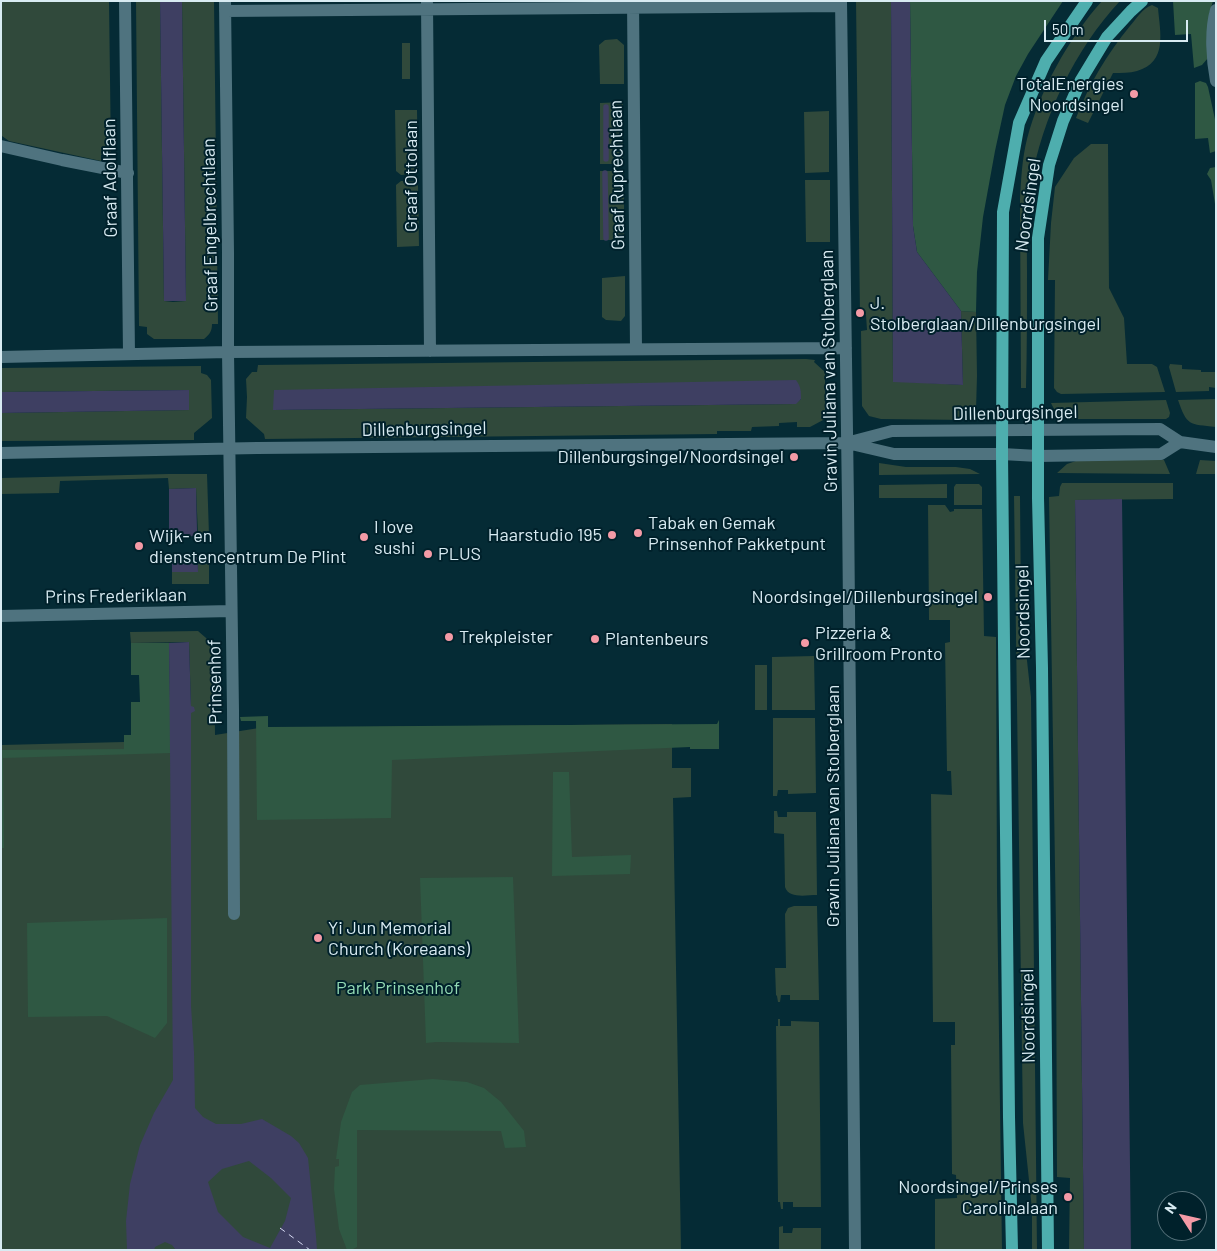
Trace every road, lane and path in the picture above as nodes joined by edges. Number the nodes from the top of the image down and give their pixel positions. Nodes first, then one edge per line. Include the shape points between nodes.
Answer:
1 (125, 1) edge
2 (1087, 1) edge
3 (1142, 1) edge
4 (633, 4) edge
5 (841, 4) edge
6 (427, 5) edge
7 (225, 6) edge
8 (1216, 10) edge
9 (1216, 81) edge
10 (1, 146) edge
11 (128, 173) junction
12 (846, 348) junction
13 (636, 349) junction
14 (430, 351) junction
15 (228, 352) junction
16 (129, 354) junction
17 (1, 356) edge
18 (1038, 430) junction
19 (1002, 431) junction
20 (1180, 442) junction
21 (847, 443) junction
22 (1216, 446) edge
23 (230, 449) junction
24 (1, 453) edge
25 (1002, 454) junction
26 (1038, 456) junction
27 (231, 611) junction
28 (1, 616) edge
29 (234, 914) dead end
30 (855, 1250) edge
31 (1012, 1250) edge
32 (1048, 1250) edge

1 - 11 street, Graaf Adolflaan
2 - 19 main road, Noordsingel via 1046,61 1019,123 1003,212
3 - 18 main road, Noordsingel via 1107,37 1081,80 1049,165 1038,238
4 - 5 street
4 - 6 street
4 - 13 street, Graaf Ruprechtlaan
5 - 12 street, Gravin Juliana van Stolberglaan
6 - 7 street
6 - 14 street, Graaf Ottolaan
7 - 15 street, Graaf Engelbrechtlaan
8 - 9 street via 1213,33
10 - 11 street
11 - 16 street, Graaf Adolflaan
12 - 13 street
12 - 21 street, Gravin Juliana van Stolberglaan
13 - 14 street
14 - 15 street
15 - 16 street
15 - 23 street, Graaf Engelbrechtlaan
16 - 17 street
18 - 19 street, Dillenburgsingel
18 - 20 street, Dillenburgsingel via 1160,429
18 - 26 main road, Noordsingel
19 - 21 street, Dillenburgsingel via 892,431
19 - 25 main road, Noordsingel
20 - 22 street, Dillenburgsingel
20 - 26 street, Dillenburgsingel via 1161,454
21 - 23 street, Dillenburgsingel
21 - 25 street, Dillenburgsingel via 894,454
21 - 30 street, Gravin Juliana van Stolberglaan
23 - 24 street, Dillenburgsingel
23 - 27 street, Prinsenhof
25 - 26 street, Dillenburgsingel
25 - 31 main road, Noordsingel
26 - 32 main road, Noordsingel
27 - 28 street, Prins Frederiklaan
27 - 29 street, Prinsenhof

